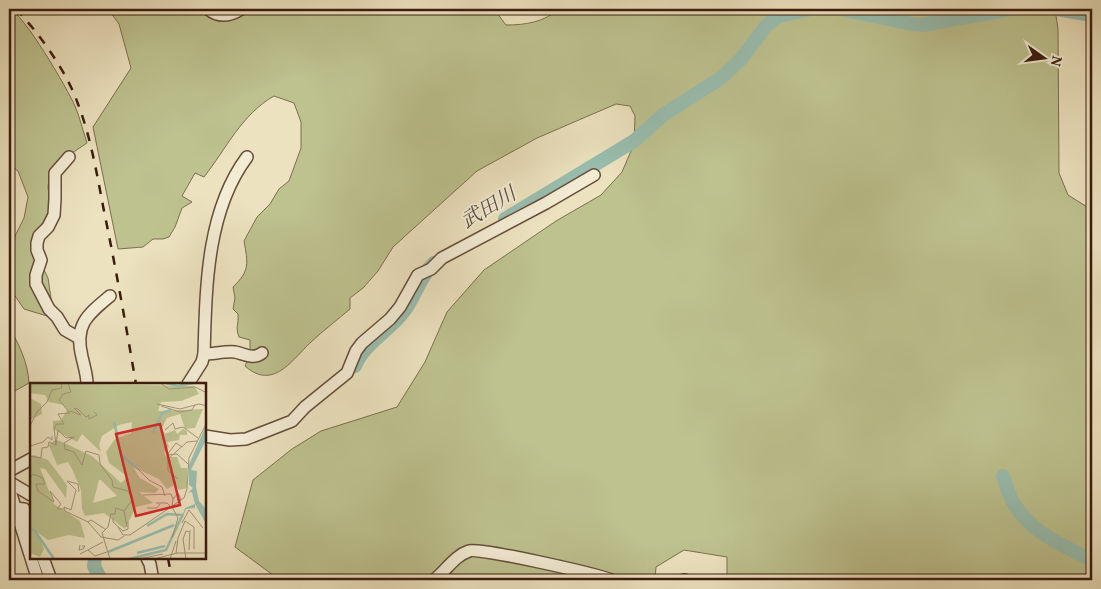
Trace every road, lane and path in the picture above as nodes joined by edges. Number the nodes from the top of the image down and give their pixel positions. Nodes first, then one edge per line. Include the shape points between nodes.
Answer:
1 (208, 9) edge
2 (241, 9) edge
3 (69, 157) dead end
4 (247, 158) dead end
5 (594, 174) dead end
6 (110, 296) dead end
7 (79, 338) junction
8 (204, 354) junction
9 (262, 354) dead end
10 (87, 383) edge
11 (189, 383) edge
12 (206, 436) edge
13 (30, 460) edge
14 (9, 471) edge
15 (9, 482) edge
16 (9, 488) edge
17 (30, 494) edge
18 (14, 508) junction
19 (30, 525) edge
20 (30, 556) edge
21 (31, 559) edge
22 (42, 559) edge
23 (147, 559) edge
24 (38, 580) edge
25 (51, 580) edge
26 (153, 580) edge
27 (434, 580) edge
28 (611, 580) edge

1 - 2 street via 224,15
3 - 7 street via 54,173 54,215 37,242 41,260 36,284 64,330
4 - 8 street via 237,171 218,221 209,268
5 - 12 street via 442,258 431,270 418,275 390,319 362,342 347,373 292,421 246,439
6 - 7 street via 89,313
7 - 10 street
8 - 9 street
8 - 11 street
13 - 14 street
15 - 17 street
16 - 18 street
18 - 19 street via 24,509
18 - 20 street
21 - 24 street
22 - 25 street
23 - 26 street
27 - 28 street via 457,557 471,550

